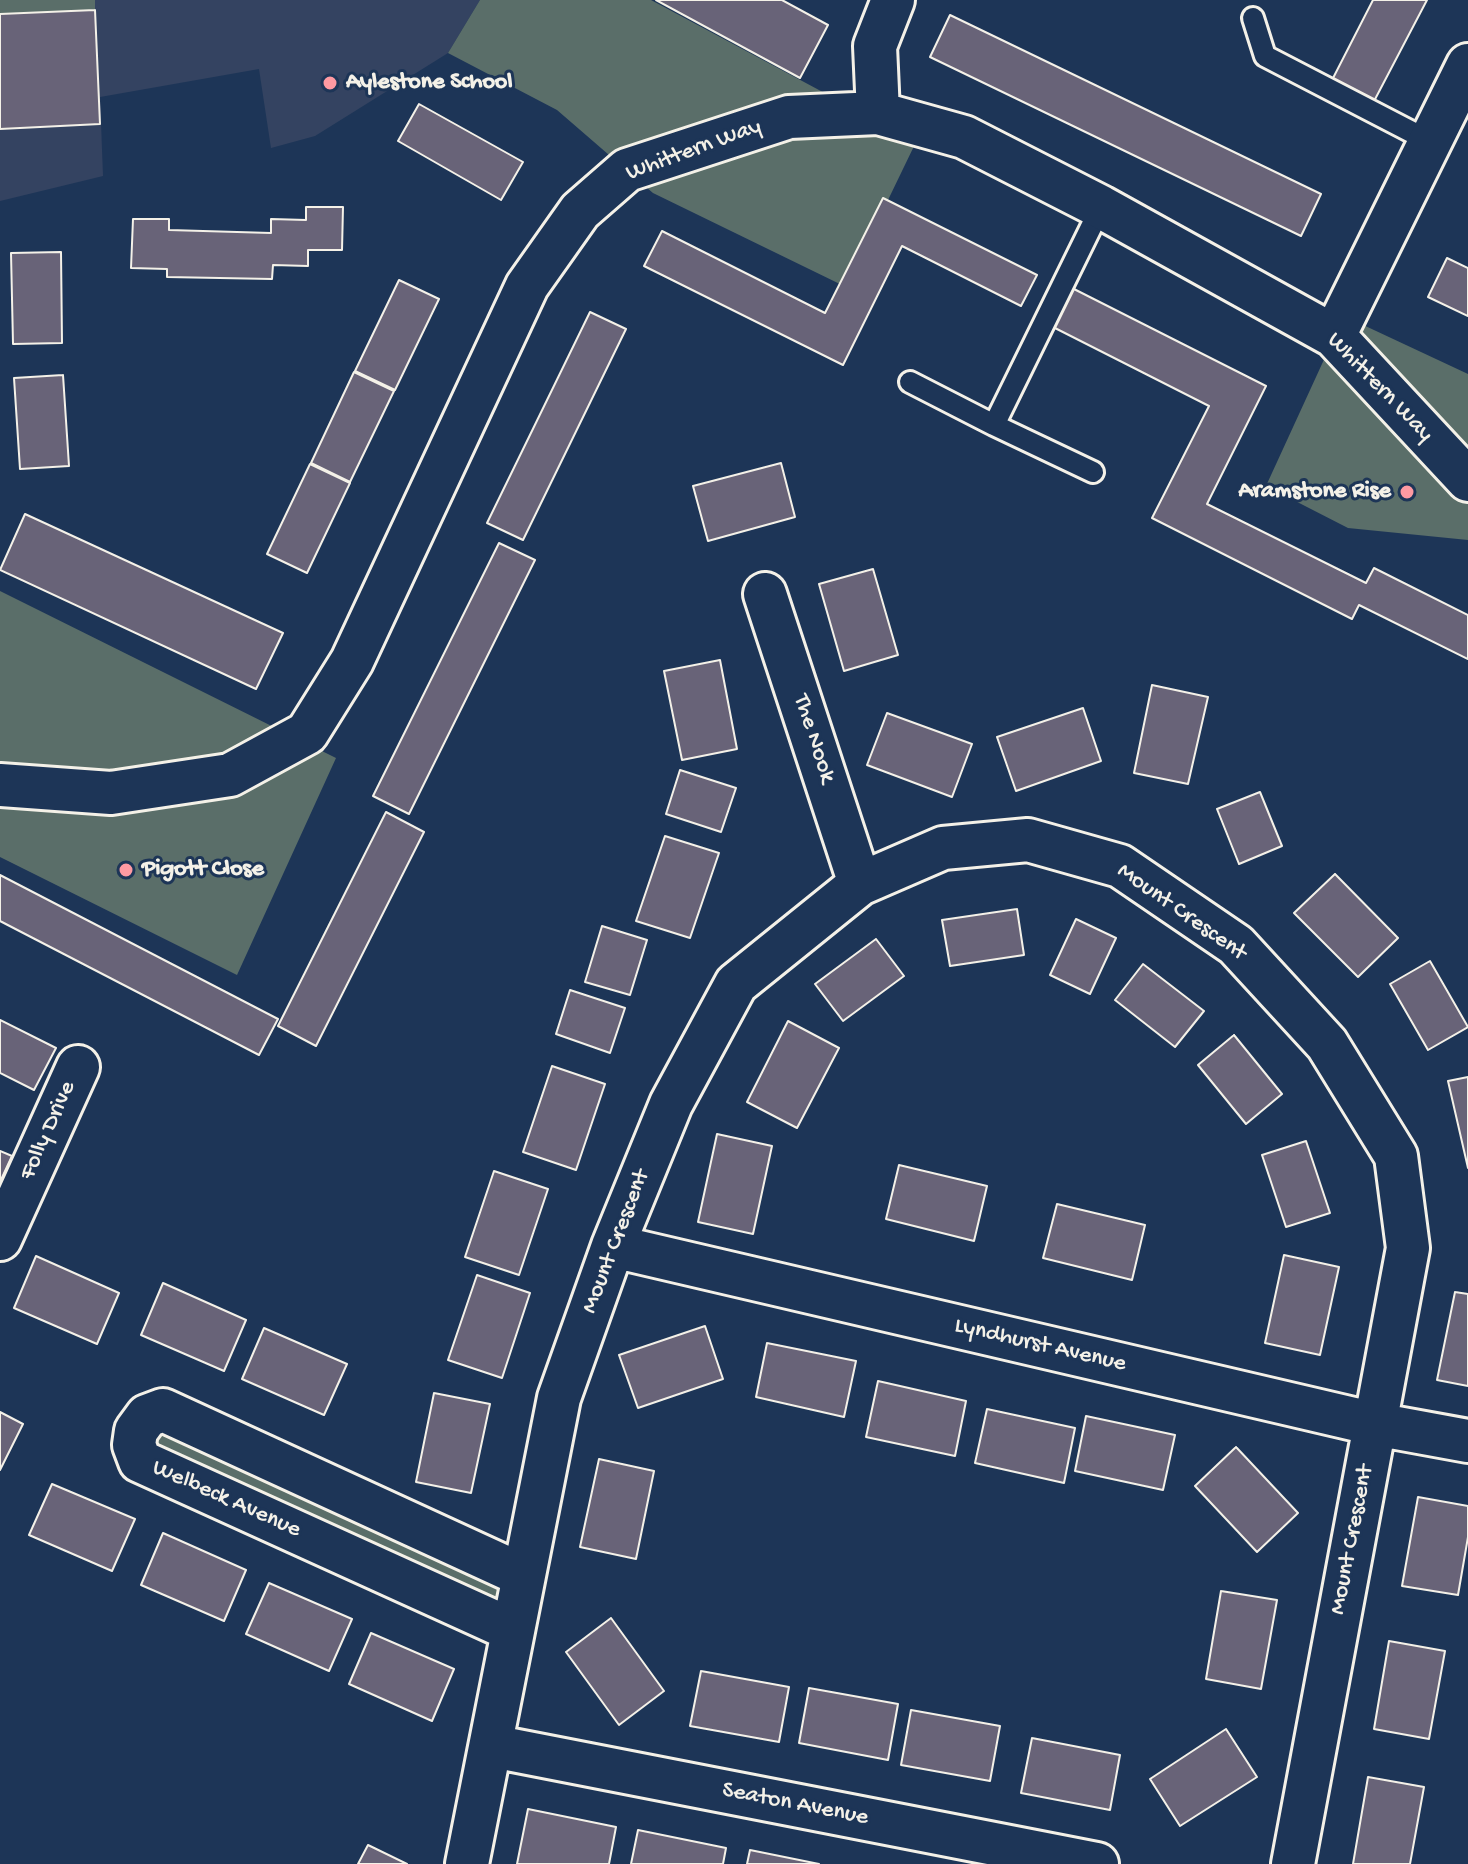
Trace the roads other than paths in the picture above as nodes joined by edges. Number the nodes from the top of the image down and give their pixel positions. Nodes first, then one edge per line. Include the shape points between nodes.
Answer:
1 (893, 0) edge
2 (1253, 18) dead end
3 (1468, 65) edge
4 (878, 113) junction
5 (1431, 142) junction
6 (1101, 207) junction
7 (1334, 336) junction
8 (910, 382) dead end
9 (994, 425) junction
10 (1093, 472) dead end
11 (1468, 480) edge
12 (765, 594) dead end
13 (0, 785) edge
14 (860, 884) junction
15 (78, 1067) dead end
16 (0, 1239) edge
17 (613, 1246) junction
18 (1375, 1424) junction
19 (1468, 1441) edge
20 (522, 1575) junction
21 (512, 1630) junction
22 (492, 1746) junction
23 (467, 1864) edge
24 (1097, 1864) edge
25 (1293, 1864) edge

1 - 4 street via 875,46
2 - 5 lane via 1265,56
3 - 5 street
4 - 6 street, Whittern Way via 964,137
4 - 13 street, Whittern Way via 789,117 627,170 580,211 527,286 352,661 307,733 230,775 111,793
5 - 7 street
6 - 7 street, Whittern Way
6 - 9 lane
7 - 11 street, Whittern Way
8 - 9 lane
9 - 10 lane
12 - 14 street, The Nook
14 - 17 street, Mount Crescent via 736,984 671,1104
14 - 18 street, Mount Crescent via 943,848 1028,840 1120,866 1236,945 1327,1044 1396,1156 1408,1248
15 - 16 street, Folly Drive
17 - 18 street, Lyndhurst Avenue
17 - 20 street, Mount Crescent via 559,1398
18 - 19 street, Lyndhurst Avenue
18 - 25 street, Mount Crescent
20 - 21 street, Mount Crescent
20 - 21 street, Welbeck Avenue via 163,1410 147,1416 136,1431 140,1461
21 - 22 street, Mount Crescent
22 - 23 street, Mount Crescent
22 - 24 street, Seaton Avenue

